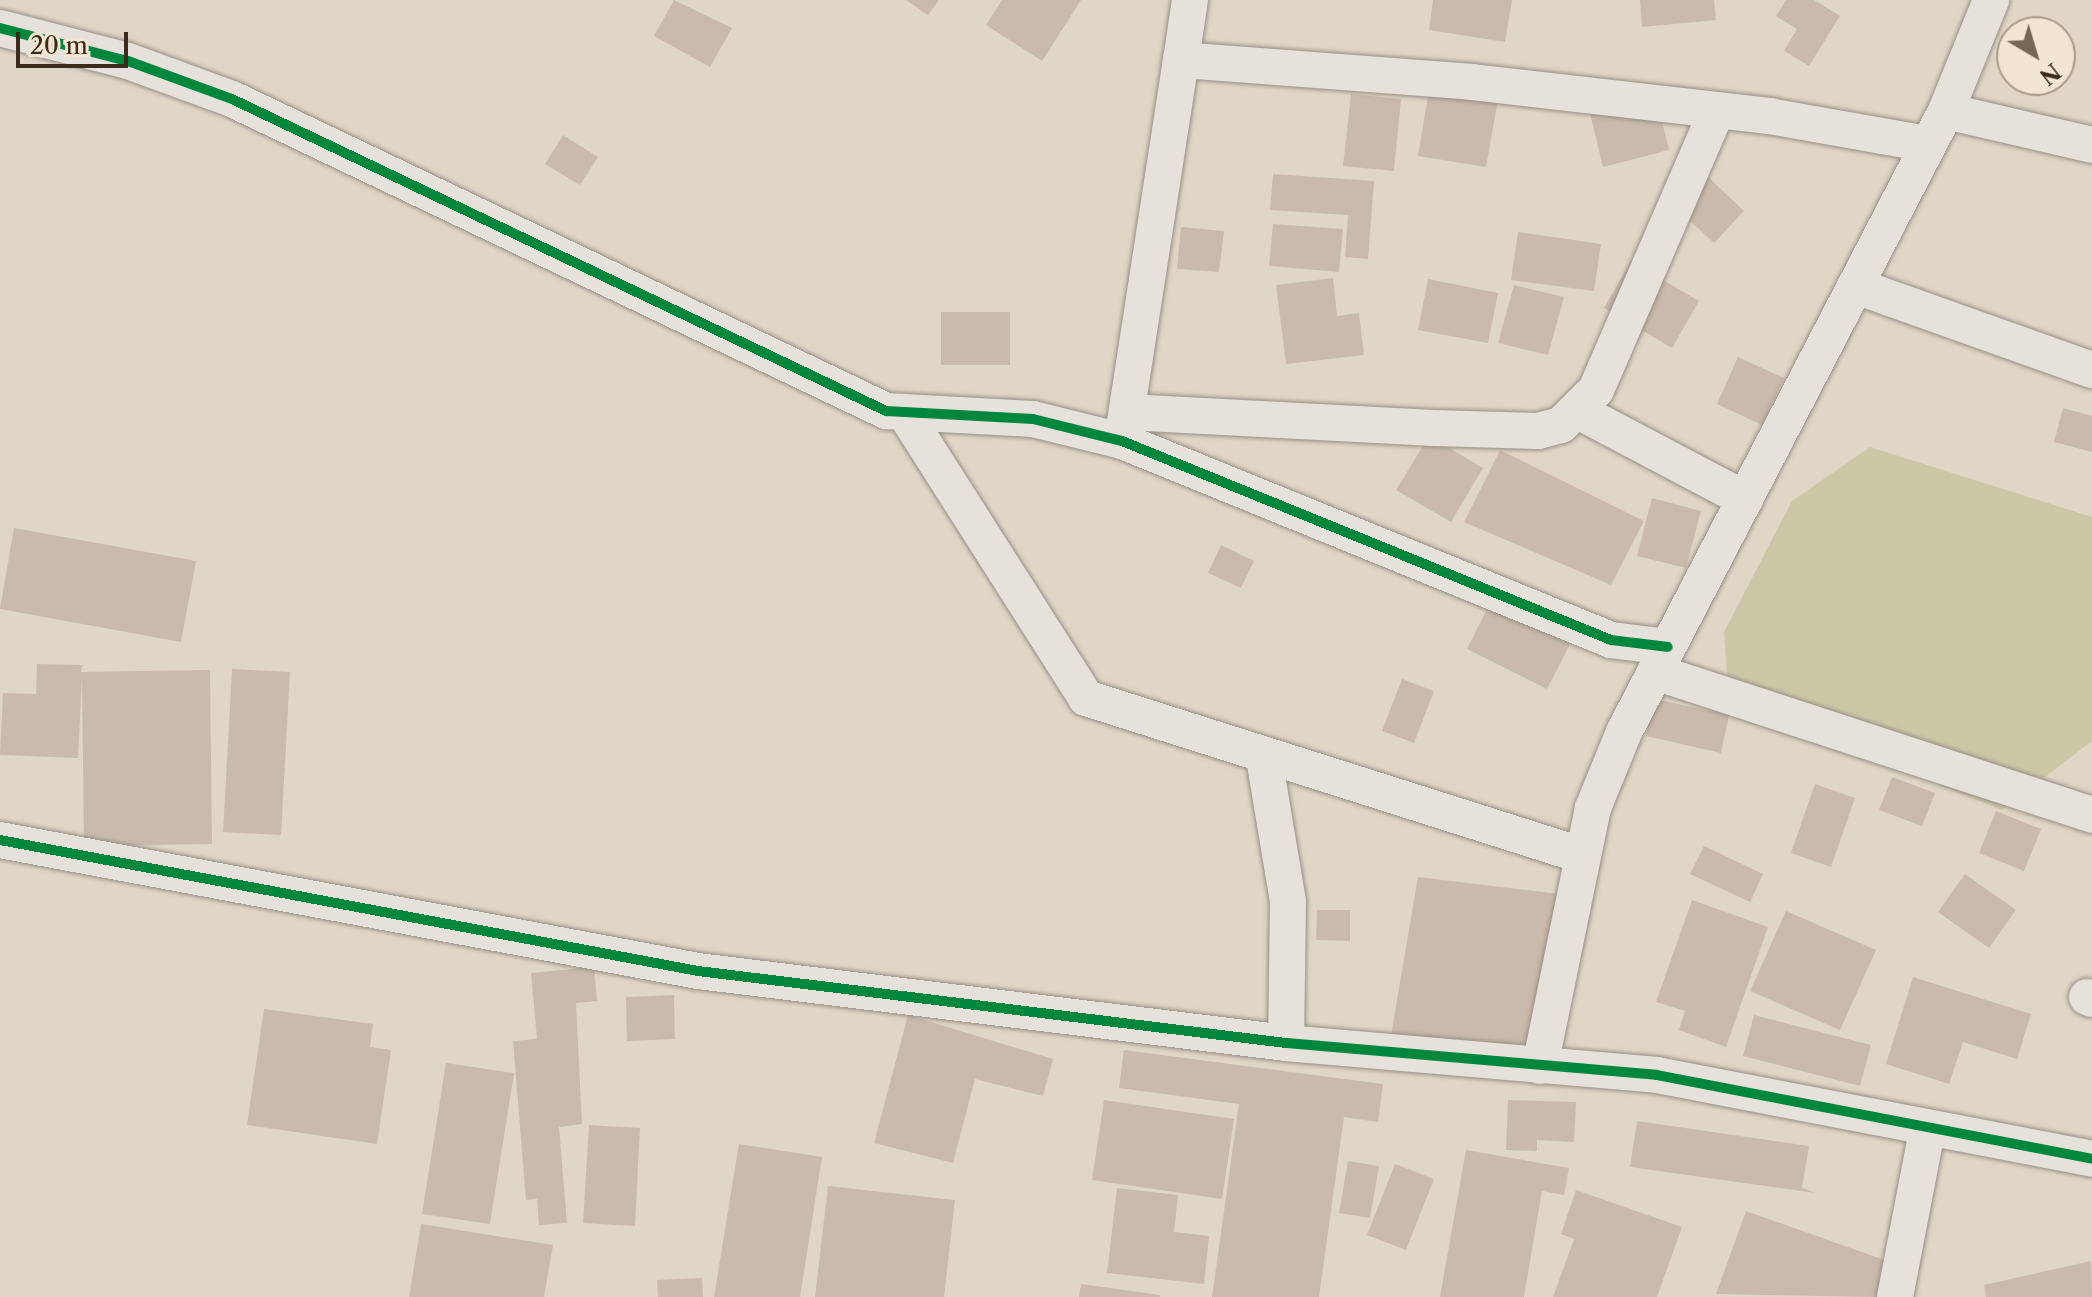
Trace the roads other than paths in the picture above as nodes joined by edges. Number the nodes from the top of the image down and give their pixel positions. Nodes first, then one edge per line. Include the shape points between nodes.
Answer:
1 (1190, 0) edge
2 (1991, 0) edge
3 (0, 28) edge
4 (1181, 60) junction
5 (1946, 111) junction
6 (1716, 113) junction
7 (1927, 144) junction
8 (2092, 145) edge
9 (1856, 286) junction
10 (2092, 370) edge
11 (904, 412) junction
12 (1580, 412) junction
13 (1125, 427) junction
14 (1745, 499) junction
15 (1662, 660) junction
16 (1264, 758) junction
17 (2092, 815) edge
18 (0, 840) edge
19 (1581, 855) junction
20 (1286, 1043) junction
21 (1540, 1066) junction
22 (1927, 1131) junction
23 (2092, 1159) edge
24 (1895, 1297) edge

1 - 4 street
2 - 5 street
3 - 11 street via 128,61 232,99 886,411
4 - 6 street via 1471,82
4 - 13 street
5 - 7 street
5 - 8 street
6 - 7 street
6 - 12 street
7 - 9 street
9 - 10 street
9 - 14 street
11 - 13 street
11 - 16 street via 1086,698
12 - 13 street via 1538,431
12 - 14 street
13 - 15 street
14 - 15 street
15 - 17 street
15 - 19 street via 1593,808
16 - 19 street
16 - 20 street via 1288,902
18 - 20 street via 698,971
19 - 21 street
20 - 21 street
21 - 22 street via 1657,1075
22 - 23 street
22 - 24 street

